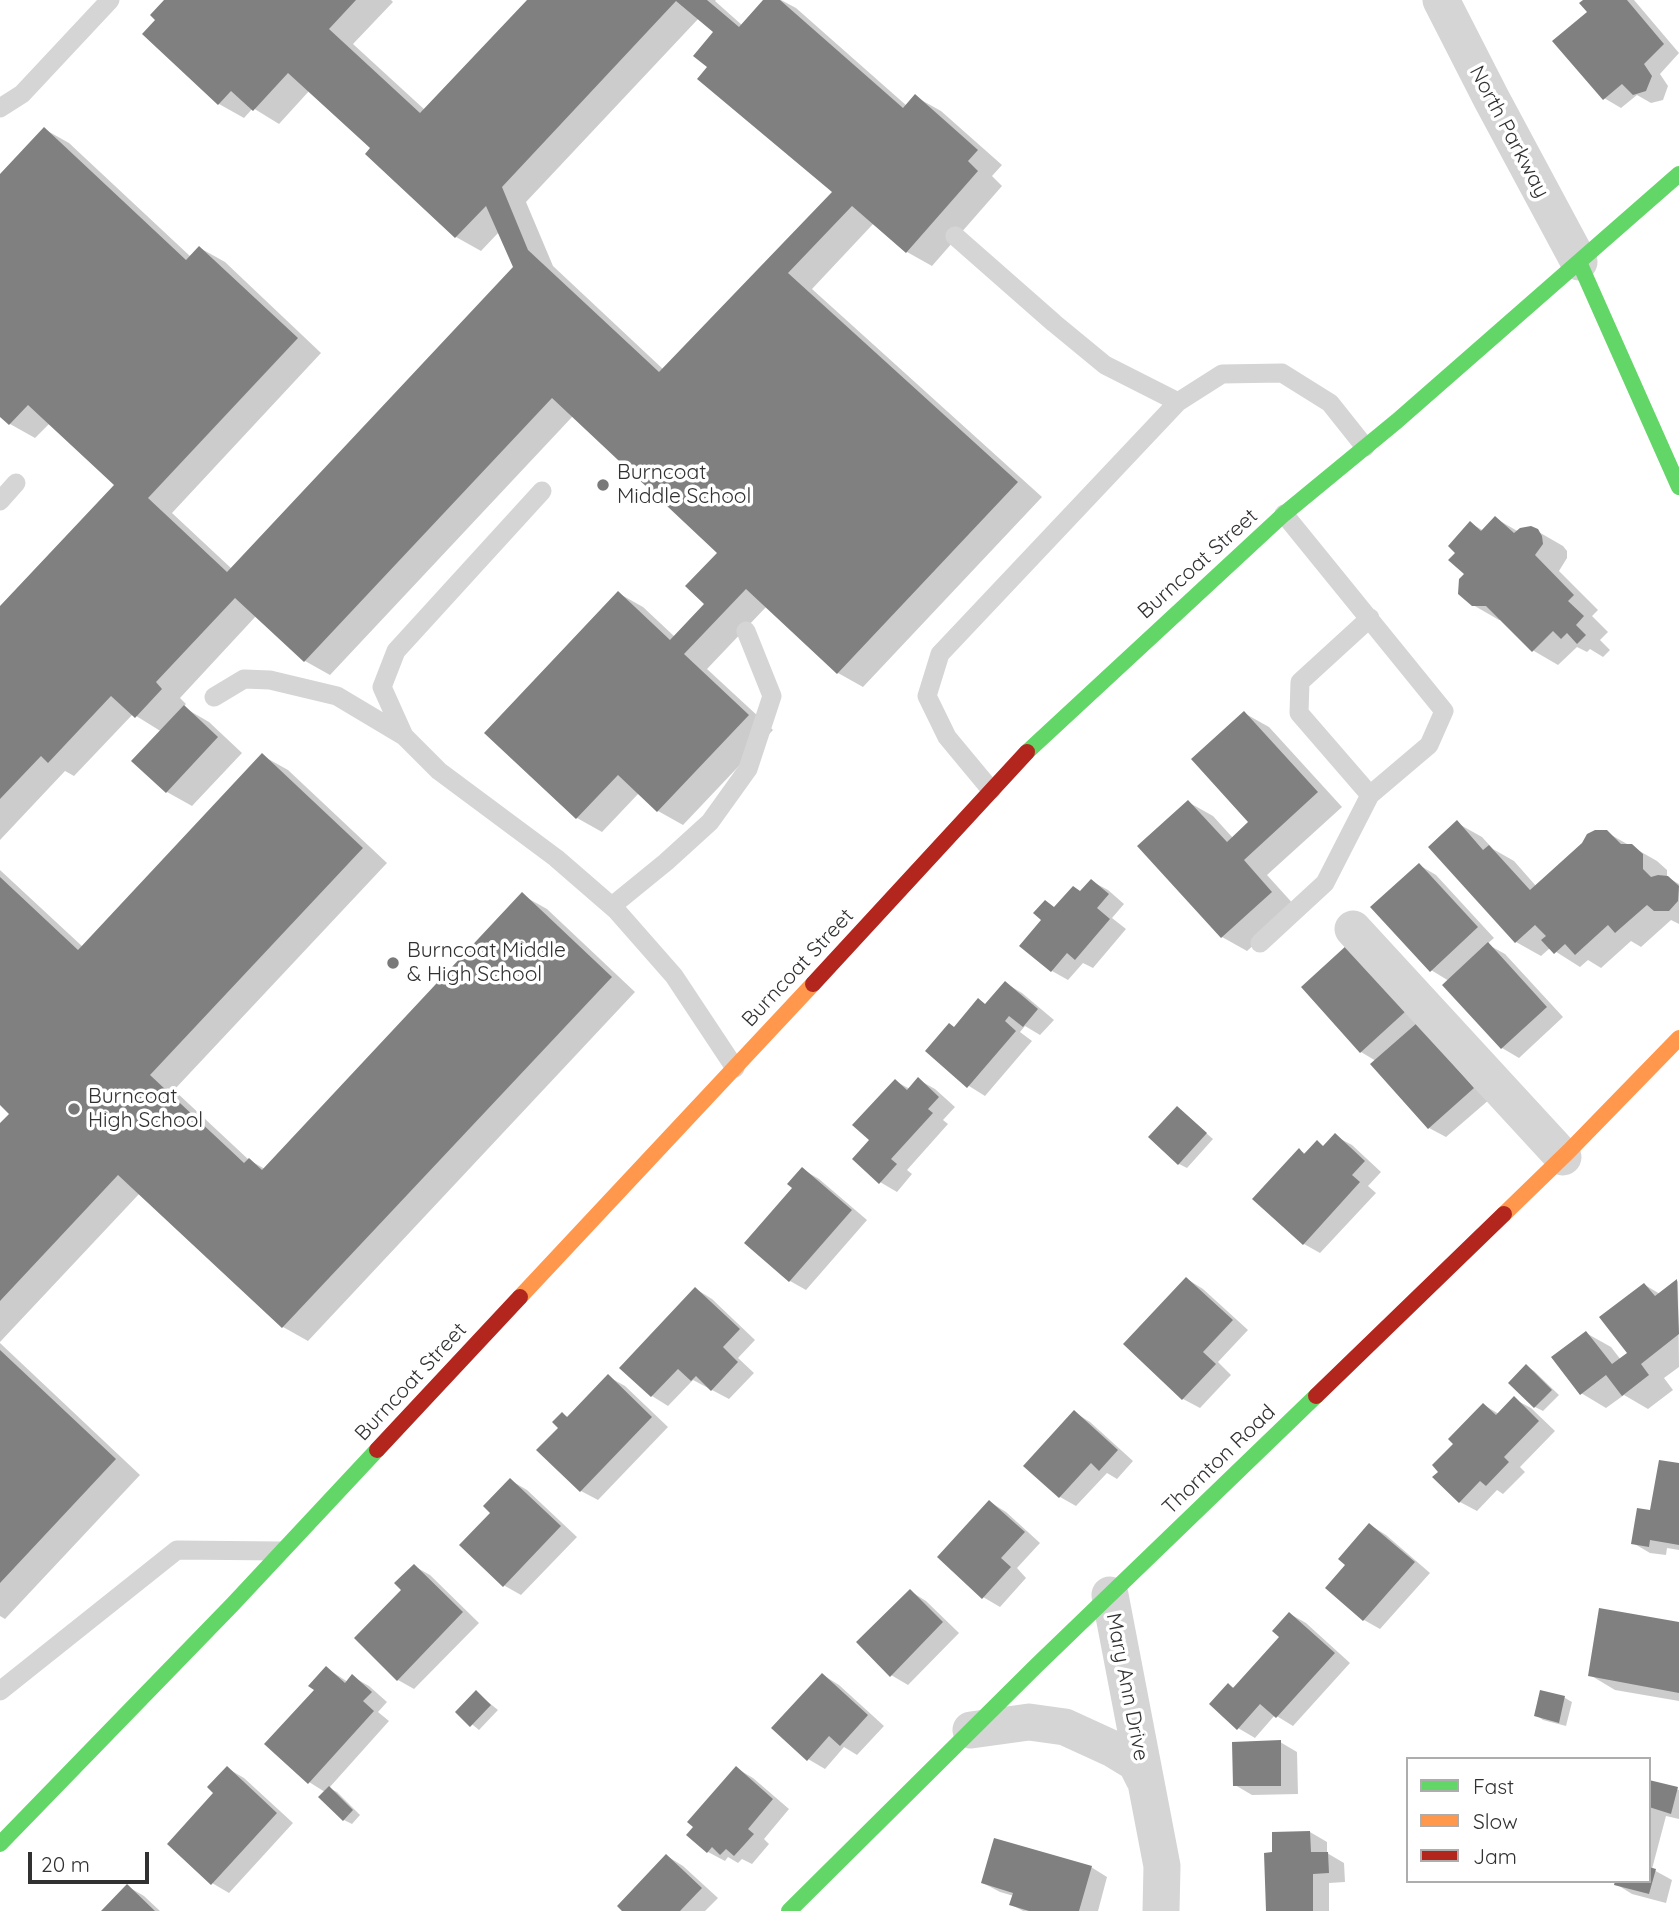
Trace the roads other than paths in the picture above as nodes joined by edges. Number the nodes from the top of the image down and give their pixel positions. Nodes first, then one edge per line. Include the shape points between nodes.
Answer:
1 (110, 0) edge
2 (1441, 0) edge
3 (0, 108) edge
4 (1679, 174) edge
5 (954, 236) dead end
6 (1579, 262) junction
7 (1178, 402) junction
8 (1365, 447) junction
9 (1679, 487) edge
10 (542, 491) dead end
11 (1284, 514) junction
12 (1370, 618) junction
13 (746, 631) dead end
14 (214, 697) dead end
15 (404, 736) junction
16 (991, 790) junction
17 (1370, 795) junction
18 (612, 906) junction
19 (1353, 929) dead end
20 (1260, 943) dead end
21 (1679, 1038) edge
22 (735, 1068) junction
23 (1563, 1157) junction
24 (281, 1551) junction
25 (1110, 1595) junction
26 (0, 1690) edge
27 (971, 1730) junction
28 (1144, 1779) junction
29 (0, 1844) edge
30 (789, 1911) edge
31 (1161, 1911) edge

1 - 3 lane via 22,94
2 - 6 street, North Parkway
4 - 6 main road, Burncoat Street
5 - 7 lane via 1105,365
6 - 8 main road, Burncoat Street
6 - 9 main road
7 - 8 lane via 1222,374 1282,373 1331,403
7 - 16 lane via 940,654 927,696 947,737
8 - 11 main road, Burncoat Street
10 - 15 lane via 396,651 382,687
11 - 12 lane
11 - 16 main road, Burncoat Street via 1045,734
12 - 17 lane via 1444,712 1429,745
12 - 17 lane via 1300,682 1299,713
13 - 18 lane via 772,696 748,769 710,822
14 - 15 lane via 244,679 270,680 337,696
15 - 18 lane via 439,771
16 - 22 main road, Burncoat Street
17 - 20 lane via 1325,883
18 - 22 lane via 674,976
19 - 23 street
21 - 23 main road, Thornton Road
22 - 24 main road, Burncoat Street
23 - 25 main road, Thornton Road
24 - 26 lane via 177,1550
24 - 29 main road, Burncoat Street
25 - 27 main road, Thornton Road
25 - 28 street, Mary Ann Drive
27 - 28 street, Mary Ann Drive via 1029,1722 1065,1727 1136,1763
27 - 30 main road, Thornton Road
28 - 31 street, Mary Ann Drive via 1162,1866

